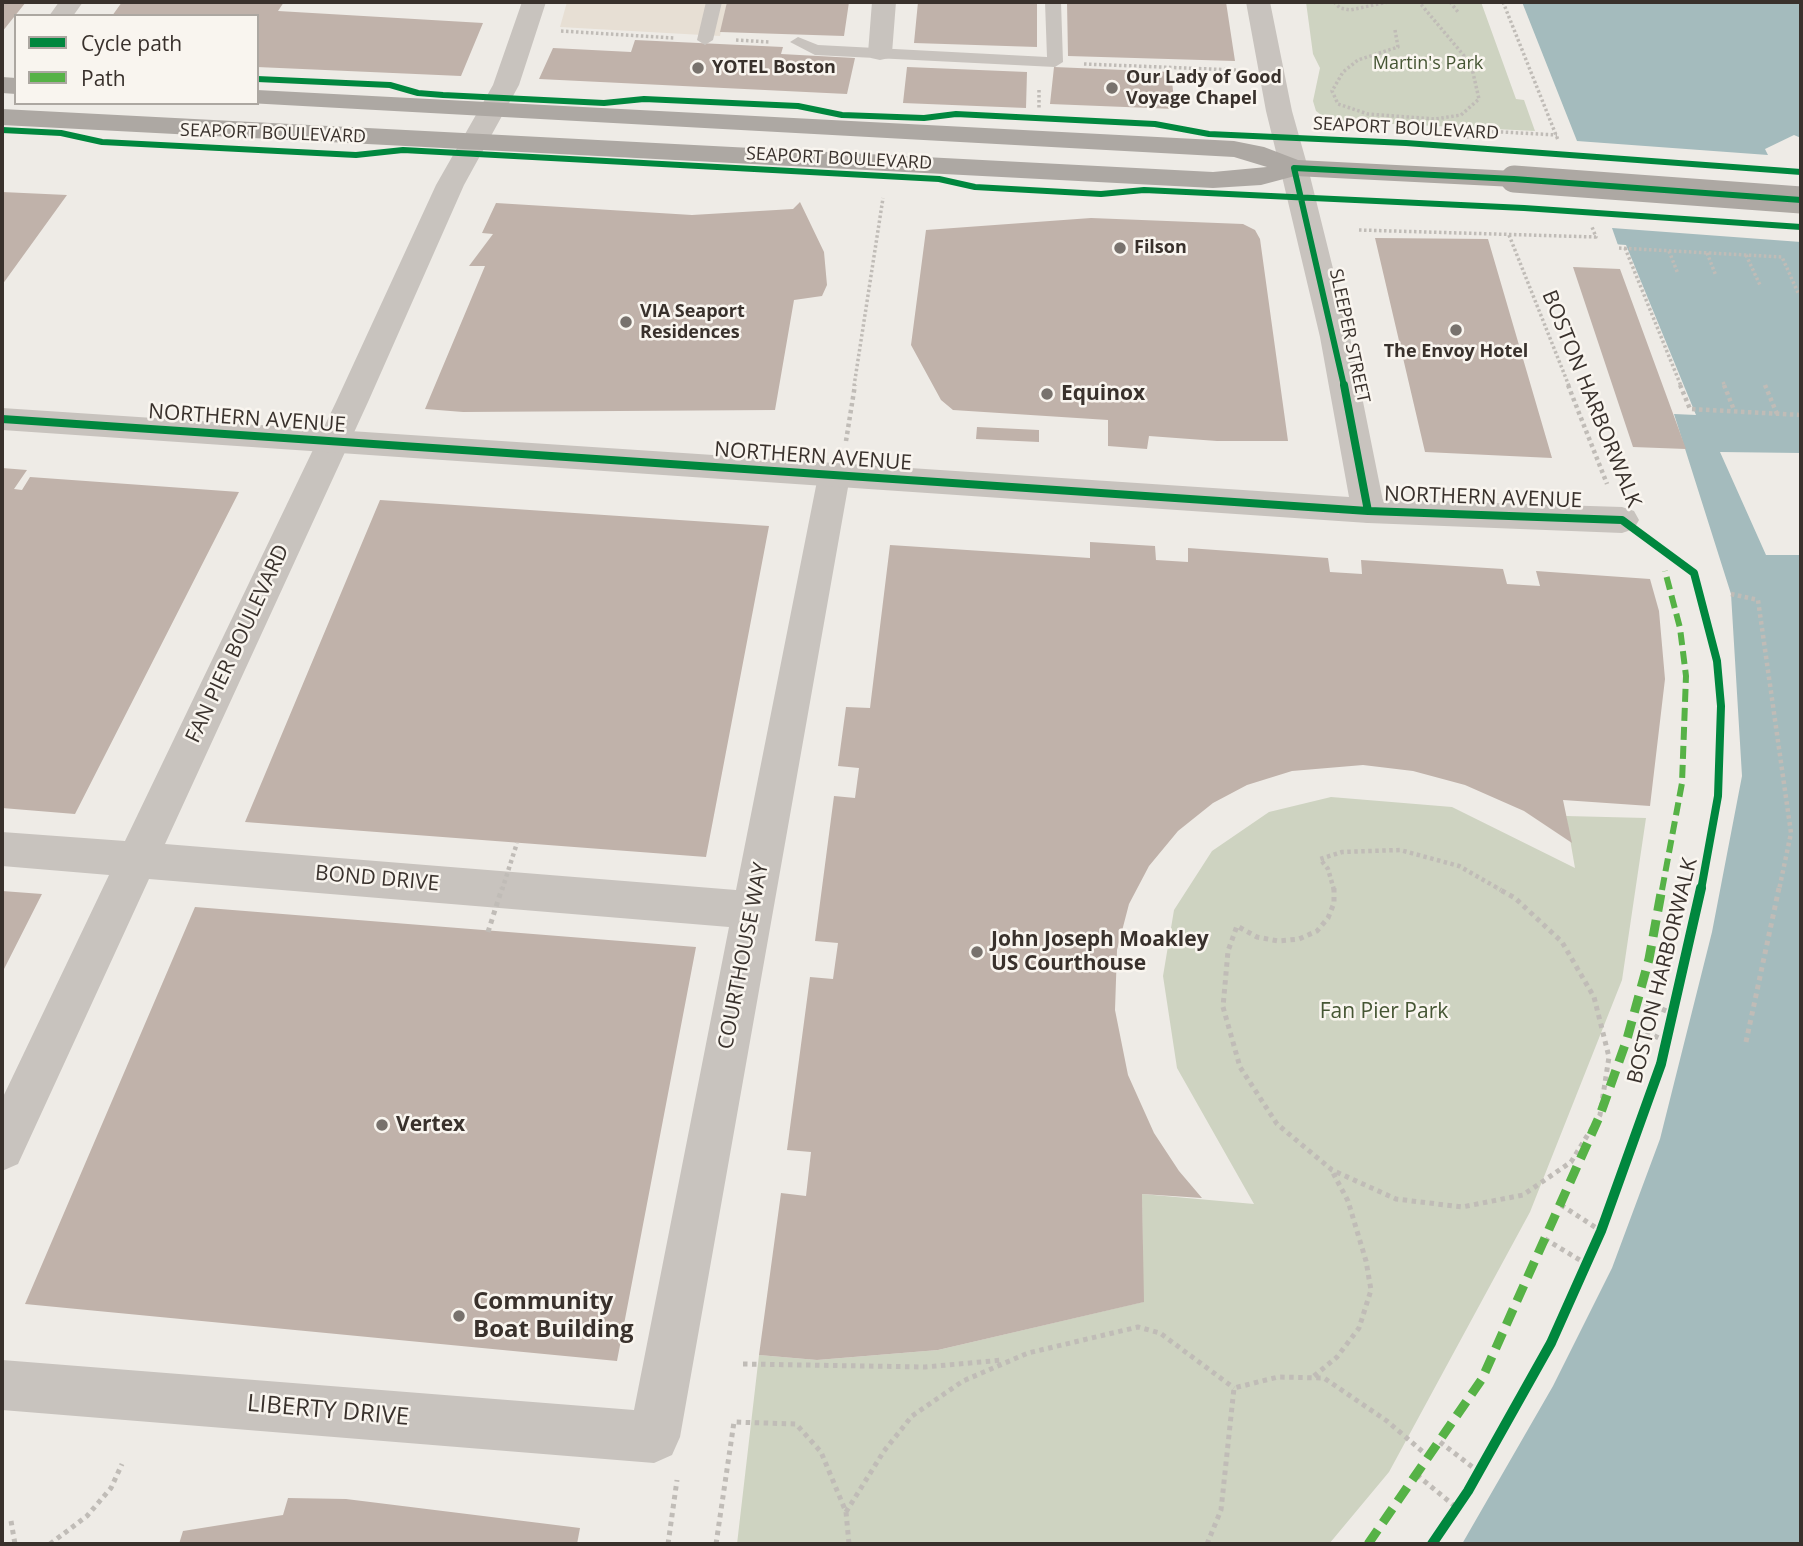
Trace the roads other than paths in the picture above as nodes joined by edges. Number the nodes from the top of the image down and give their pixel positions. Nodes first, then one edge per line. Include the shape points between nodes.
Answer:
1 (534, 2) edge
2 (714, 2) edge
3 (884, 2) edge
4 (1053, 2) edge
5 (1258, 2) edge
6 (705, 40) road end
7 (798, 42) road end
8 (880, 53) junction
9 (259, 98) edge
10 (493, 110) junction
11 (2, 117) edge
12 (474, 142) junction
13 (1294, 169) junction
14 (1801, 200) edge
15 (2, 419) edge
16 (332, 443) junction
17 (834, 458) junction
18 (1368, 511) junction
19 (1622, 520) road end
20 (2, 849) edge
21 (137, 859) junction
22 (753, 910) junction
23 (2, 1148) edge
24 (2, 1385) edge
25 (666, 1454) joint

1 - 10 street, FAN PIER BOULEVARD
2 - 6 lane
3 - 8 street
4 - 8 lane via 1055,62
5 - 13 street, SLEEPER STREET
7 - 8 lane via 815,50
9 - 10 main road, SEAPORT BOULEVARD
10 - 12 street, FAN PIER BOULEVARD
10 - 13 main road, SEAPORT BOULEVARD via 1234,149
11 - 12 main road, SEAPORT BOULEVARD
12 - 13 main road, SEAPORT BOULEVARD via 1213,180
12 - 16 street, FAN PIER BOULEVARD
13 - 14 main road, SEAPORT BOULEVARD, bridge
13 - 18 street, SLEEPER STREET via 1335,337
15 - 16 street, NORTHERN AVENUE
16 - 17 street, NORTHERN AVENUE
16 - 21 street, FAN PIER BOULEVARD
17 - 18 street, NORTHERN AVENUE
17 - 22 street, COURTHOUSE WAY
18 - 19 street, NORTHERN AVENUE
20 - 21 street, BOND DRIVE
21 - 22 street, BOND DRIVE
21 - 23 street, FAN PIER BOULEVARD
22 - 25 street, COURTHOUSE WAY
24 - 25 street, LIBERTY DRIVE

